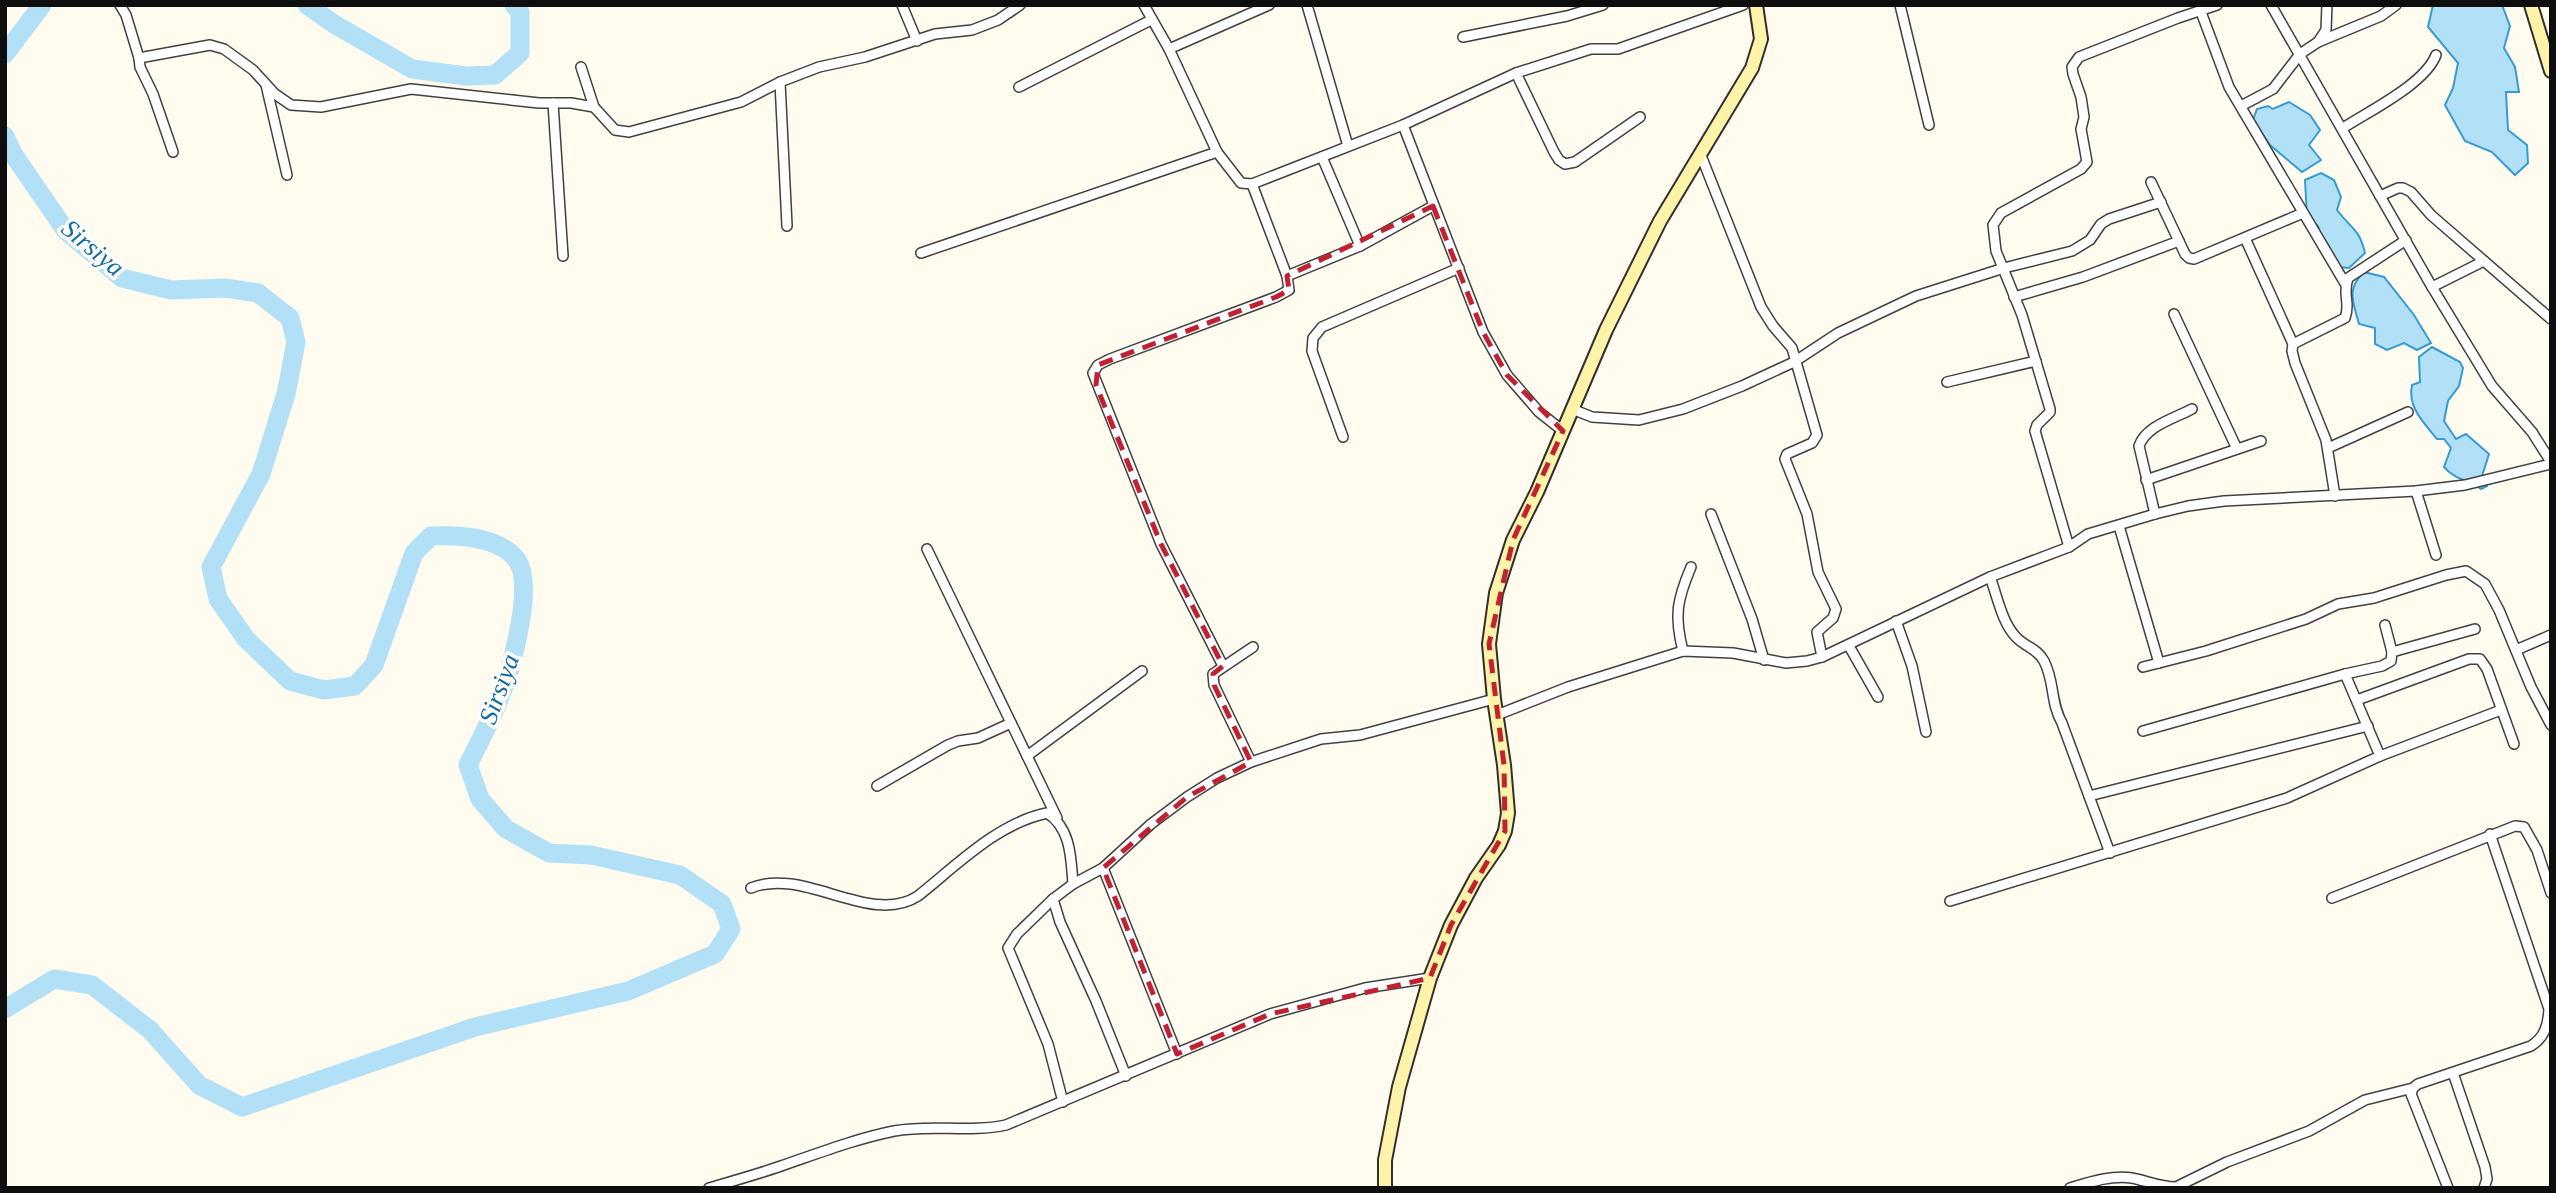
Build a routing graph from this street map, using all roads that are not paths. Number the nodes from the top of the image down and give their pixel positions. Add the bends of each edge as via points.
1 (120, 5) edge
2 (902, 5) edge
3 (1020, 5) edge
4 (1144, 5) edge
5 (1269, 5) edge
6 (1307, 5) edge
7 (1603, 5) edge
8 (1743, 5) edge
9 (1756, 5) edge
10 (1900, 5) edge
11 (2217, 5) edge
12 (2272, 5) edge
13 (2327, 5) edge
14 (2396, 5) edge
15 (2531, 5) edge
16 (2201, 12) junction
17 (1151, 20) junction
18 (1463, 37) dead end
19 (917, 41) junction
20 (2318, 42) junction
21 (1169, 49) junction
22 (2300, 54) junction
23 (2436, 55) dead end
24 (139, 58) junction
25 (581, 67) dead end
26 (2551, 71) edge
27 (1516, 74) junction
28 (780, 82) junction
29 (266, 84) junction
30 (1019, 87) dead end
31 (553, 103) junction
32 (2241, 106) junction
33 (594, 107) junction
34 (1640, 117) dead end
35 (1404, 125) junction
36 (1930, 125) dead end
37 (2343, 128) junction
38 (1348, 146) junction
39 (173, 152) dead end
40 (1217, 152) junction
41 (1700, 153) junction
42 (1322, 157) junction
43 (286, 175) dead end
44 (2151, 181) dead end
45 (1252, 184) junction
46 (2380, 196) junction
47 (2161, 202) junction
48 (1433, 206) junction
49 (2302, 213) junction
50 (787, 226) dead end
51 (2245, 238) junction
52 (2406, 240) junction
53 (2179, 241) junction
54 (1360, 246) junction
55 (921, 253) dead end
56 (563, 256) dead end
57 (2484, 261) junction
58 (1459, 268) junction
59 (2004, 268) junction
60 (1287, 276) junction
61 (2346, 285) junction
62 (2432, 287) junction
63 (2014, 297) junction
64 (2174, 314) dead end
65 (2551, 319) edge
66 (2293, 344) junction
67 (2036, 361) junction
68 (1794, 362) junction
69 (1947, 382) dead end
70 (1572, 409) junction
71 (2192, 410) dead end
72 (2408, 412) dead end
73 (1563, 431) junction
74 (1343, 437) dead end
75 (2262, 441) dead end
76 (2328, 448) junction
77 (2236, 449) junction
78 (2551, 463) edge
79 (2146, 480) junction
80 (2416, 491) junction
81 (2335, 496) junction
82 (1711, 513) dead end
83 (2155, 514) junction
84 (2119, 526) junction
85 (2069, 547) junction
86 (927, 550) dead end
87 (2436, 555) dead end
88 (1691, 568) dead end
89 (1990, 577) junction
90 (1896, 621) junction
91 (2385, 625) dead end
92 (2475, 629) dead end
93 (2551, 635) edge
94 (1849, 646) junction
95 (1252, 647) dead end
96 (2516, 650) junction
97 (1683, 651) junction
98 (2392, 652) junction
99 (1822, 657) junction
100 (1764, 660) junction
101 (2159, 663) junction
102 (1223, 666) junction
103 (2143, 667) dead end
104 (1142, 671) dead end
105 (2345, 674) junction
106 (1878, 697) dead end
107 (1494, 699) junction
108 (2357, 701) junction
109 (2501, 710) junction
110 (1497, 715) junction
111 (1011, 723) junction
112 (2551, 725) edge
113 (2368, 726) junction
114 (2143, 731) dead end
115 (1926, 732) dead end
116 (2514, 744) dead end
117 (1027, 756) junction
118 (2380, 756) junction
119 (1251, 762) junction
120 (877, 786) dead end
121 (2089, 796) junction
122 (1058, 819) junction
123 (2490, 834) junction
124 (2110, 853) junction
125 (1103, 868) junction
126 (1073, 884) junction
127 (751, 888) dead end
128 (2551, 893) edge
129 (2332, 898) dead end
130 (1053, 899) junction
131 (1950, 901) dead end
132 (1430, 978) junction
133 (2549, 1025) edge
134 (1177, 1054) junction
135 (2453, 1073) junction
136 (1126, 1076) junction
137 (2413, 1088) junction
138 (1063, 1102) junction
139 (709, 1188) edge
140 (1385, 1188) edge
141 (2070, 1188) edge
142 (2448, 1188) edge
143 (2484, 1188) edge

1 - 24 street
2 - 19 street
3 - 19 street via 972,30
4 - 17 street
5 - 21 street
6 - 38 street
7 - 18 street
8 - 27 street via 1618,49 1591,49
9 - 41 street via 1761,39 1752,68
10 - 36 street
11 - 16 street
12 - 22 street
13 - 20 street via 2326,30
14 - 20 street via 2381,16
15 - 26 street
16 - 32 street
16 - 59 street via 2074,62 2087,162 1997,217 1993,239
17 - 21 street
17 - 30 street
19 - 28 street
20 - 22 street
21 - 40 street
22 - 32 street via 2273,89
22 - 37 street
23 - 37 street via 2416,80
24 - 29 street via 210,45 224,49
24 - 39 street
25 - 33 street
27 - 34 street via 1554,152 1565,164 1575,162
27 - 35 street
28 - 33 street via 734,105 629,132 615,130
28 - 50 street
29 - 31 street via 291,105 321,107 411,89
29 - 43 street
31 - 33 street
31 - 56 street
32 - 49 street
35 - 38 street
35 - 48 street
37 - 46 street
38 - 42 street
40 - 45 street via 1241,183
40 - 55 street
41 - 68 street via 1761,307 1792,348
41 - 70 street via 1654,233
42 - 45 street
42 - 54 street
44 - 47 street
45 - 60 street
46 - 52 street
46 - 57 street via 2398,188 2411,192
47 - 53 street
47 - 59 street via 2109,219 2072,251
48 - 54 street
48 - 58 street
49 - 51 street
49 - 61 street
51 - 53 street via 2194,260
51 - 66 street
52 - 61 street via 2348,278
52 - 62 street
53 - 63 street via 2082,278
54 - 60 street
57 - 62 street
57 - 65 street
58 - 73 street via 1483,332 1507,375 1539,412
58 - 74 street via 1322,327 1313,338 1312,351
59 - 63 street
59 - 68 street via 1916,296 1838,333
60 - 102 street via 1289,289 1276,297 1110,359 1093,373 1161,544
61 - 66 street via 2349,309 2345,318
62 - 78 street via 2492,386 2532,432
63 - 67 street
64 - 77 street
66 - 76 street via 2295,363
67 - 69 street
67 - 85 street via 2050,412 2035,431
68 - 70 street via 1659,416 1592,417
68 - 99 street via 1818,435 1786,459 1807,514 1818,572 1836,609 1817,632
70 - 73 street
71 - 79 street via 2142,437 2139,446
72 - 76 street
73 - 107 street via 1513,540 1496,593 1489,644
75 - 77 street
76 - 81 street
77 - 79 street
78 - 80 street via 2465,485
79 - 83 street
80 - 81 street
80 - 87 street
81 - 83 street via 2224,501
82 - 100 street
83 - 84 street
84 - 85 street via 2088,534
84 - 101 street
85 - 89 street
86 - 111 street
88 - 97 street via 1676,608
89 - 90 street
89 - 121 street via 2011,631 2037,651 2049,672 2053,706
90 - 94 street
90 - 115 street via 1912,666
91 - 98 street
92 - 98 street
93 - 96 street
94 - 99 street
94 - 106 street
95 - 102 street
96 - 101 street via 2485,584 2466,571 2338,604 2305,619
96 - 112 street
97 - 100 street via 1733,653
97 - 110 street
98 - 105 street via 2391,661 2382,666
99 - 100 street via 1786,663
101 - 103 street
102 - 119 street via 1213,674 1214,685
104 - 117 street
105 - 108 street
105 - 114 street
107 - 110 street
107 - 119 street via 1360,735 1321,739
108 - 109 street via 2469,659 2480,659
108 - 113 street
109 - 116 street
109 - 118 street
110 - 132 street via 1508,813 1505,831 1451,925
111 - 117 street
111 - 120 street via 948,745
113 - 118 street
113 - 121 street
117 - 122 street
118 - 124 street via 2287,798
119 - 125 street via 1187,797
121 - 124 street
122 - 126 street via 1070,852
122 - 127 street via 1047,813 1017,822 909,902 891,906 786,883 765,882
123 - 128 street via 2515,825 2524,827
123 - 129 street
123 - 133 street via 2549,1009
124 - 131 street
125 - 126 street
125 - 134 street
126 - 130 street
130 - 136 street
130 - 138 street via 1008,948 1048,1044
132 - 134 street via 1365,988 1270,1014
132 - 140 street via 1399,1087 1385,1160
133 - 135 street via 2531,1046
134 - 136 street
135 - 137 street
135 - 143 street via 2485,1167
136 - 138 street
137 - 141 street via 2365,1100 2309,1131 2176,1187 2116,1178
137 - 142 street via 2411,1094
138 - 139 street via 983,1130 917,1128 860,1138

